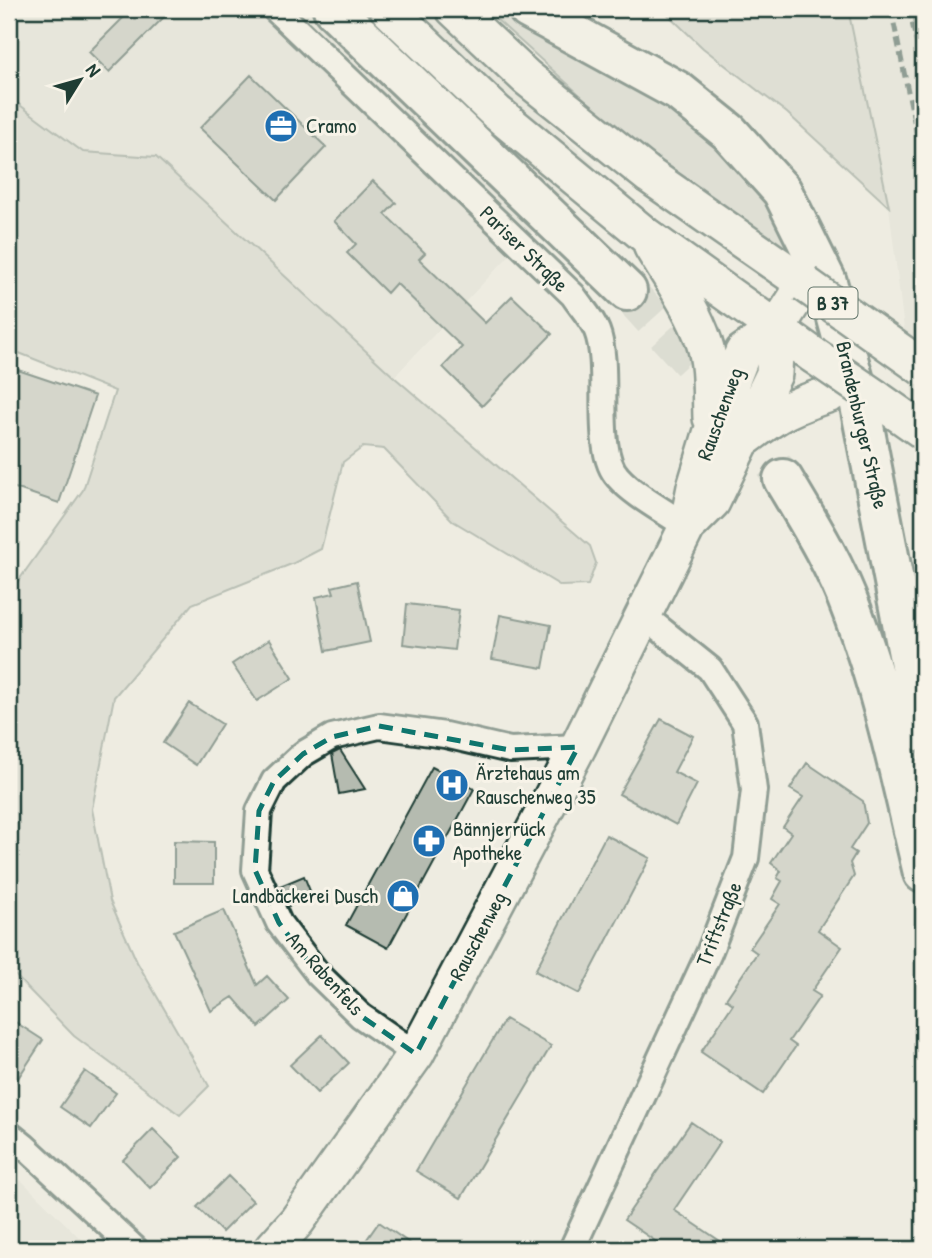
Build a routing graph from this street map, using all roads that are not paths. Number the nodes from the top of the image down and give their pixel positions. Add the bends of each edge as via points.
1 (275, 9) edge
2 (333, 9) edge
3 (388, 9) edge
4 (454, 9) edge
5 (528, 9) edge
6 (645, 235) junction
7 (805, 284) junction
8 (626, 290) tunnel mouth
9 (776, 329) junction
10 (923, 368) edge
11 (876, 398) junction
12 (923, 431) edge
13 (727, 436) junction
14 (783, 479) tunnel mouth
15 (688, 527) junction
16 (644, 616) junction
17 (923, 732) edge
18 (578, 747) junction
19 (923, 873) edge
20 (416, 1054) junction
21 (9, 1134) edge
22 (135, 1249) edge
23 (272, 1249) edge
24 (572, 1249) edge

1 - 15 street, Pariser Straße via 573,295 597,330 604,377 605,448 616,475
2 - 8 main road
3 - 6 main road via 496,112
4 - 7 main road via 526,77 650,176
5 - 17 main road, Brandenburger Straße / B 37 via 678,91 729,132 782,191 827,282 858,395
6 - 9 main road
6 - 13 main road via 705,344 710,384
7 - 9 main road
7 - 10 main road, bridge
9 - 11 main road, bridge
9 - 13 main road, Rauschenweg via 775,374
11 - 12 main road
11 - 13 main road via 830,394
13 - 15 main road, Rauschenweg via 712,502
14 - 19 main road via 852,609 877,687
15 - 16 main road, Rauschenweg
16 - 18 main road, Rauschenweg
16 - 24 street, Triftstraße via 710,669 746,723 754,790 746,858 709,953
18 - 20 main road, Rauschenweg
18 - 20 street, Am Rabenfels via 510,750 379,726 332,737 303,754 274,781 260,811 255,870 279,923 318,974 361,1016
20 - 23 main road, Rauschenweg
21 - 22 street

